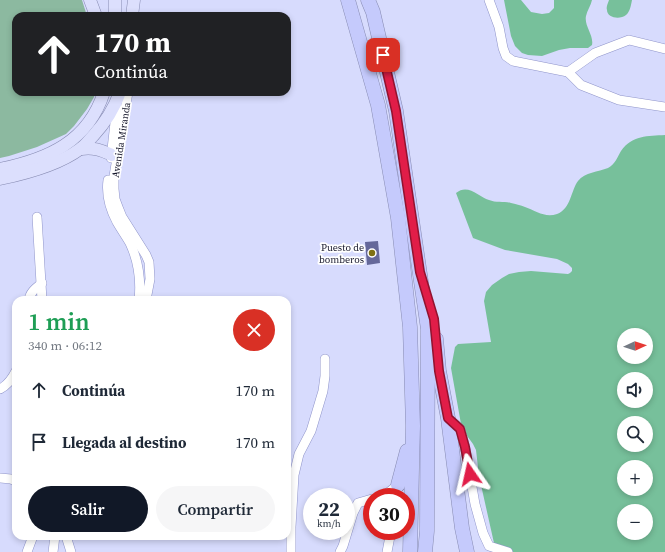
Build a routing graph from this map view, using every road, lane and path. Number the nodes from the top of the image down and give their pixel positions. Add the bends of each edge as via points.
1 (90, 0) edge
2 (115, 0) edge
3 (128, 0) edge
4 (134, 0) edge
5 (348, 0) edge
6 (368, 0) edge
7 (489, 0) edge
8 (94, 12) edge
9 (114, 12) edge
10 (128, 12) edge
11 (132, 12) edge
12 (665, 49) edge
13 (568, 72) junction
14 (102, 96) edge
15 (118, 96) edge
16 (118, 96) edge
17 (127, 96) edge
18 (665, 107) edge
19 (81, 149) junction
20 (112, 155) junction
21 (0, 169) edge
22 (0, 179) edge
23 (37, 217) dead end
24 (420, 272) junction
25 (42, 283) junction
26 (29, 296) edge
27 (42, 296) edge
28 (139, 296) edge
29 (147, 296) edge
30 (325, 359) dead end
31 (12, 379) edge
32 (0, 389) edge
33 (448, 418) junction
34 (413, 426) junction
35 (0, 478) edge
36 (12, 479) edge
37 (398, 488) edge
38 (363, 501) edge
39 (32, 540) edge
40 (54, 540) edge
41 (67, 540) edge
42 (389, 540) edge
43 (27, 552) edge
44 (53, 552) edge
45 (71, 552) edge
46 (291, 552) edge
47 (340, 552) edge
48 (387, 552) edge
49 (410, 552) edge
50 (425, 552) edge
51 (466, 552) edge
52 (508, 552) edge

1 - 8 main road
2 - 9 main road
3 - 10 main road
4 - 11 main road
5 - 34 highway via 378,105 398,218 410,327
6 - 24 highway via 396,111
7 - 13 street via 506,56 513,61
12 - 13 street via 629,40 595,53
13 - 18 street via 581,85 619,100
14 - 21 main road via 95,114 82,131 68,143 44,156
15 - 19 main road via 106,120
16 - 20 street, Avenida Miranda
17 - 29 street, Avenida Miranda via 114,189 122,217 149,262 150,279
19 - 20 main road via 96,149
19 - 22 main road via 41,168
20 - 28 street, Avenida Miranda via 108,198 116,221 130,242 135,257
23 - 25 street
24 - 33 highway via 434,319 439,371
24 - 50 highway via 428,329
25 - 26 street
25 - 27 street
30 - 46 street via 326,376 323,391 311,431 299,454 294,475
31 - 32 street
33 - 51 highway
33 - 52 street via 460,429 476,504 489,546
34 - 37 highway
34 - 49 highway
35 - 36 street
38 - 47 street via 358,502 353,513
39 - 43 street
40 - 44 street
41 - 45 street
42 - 48 street

